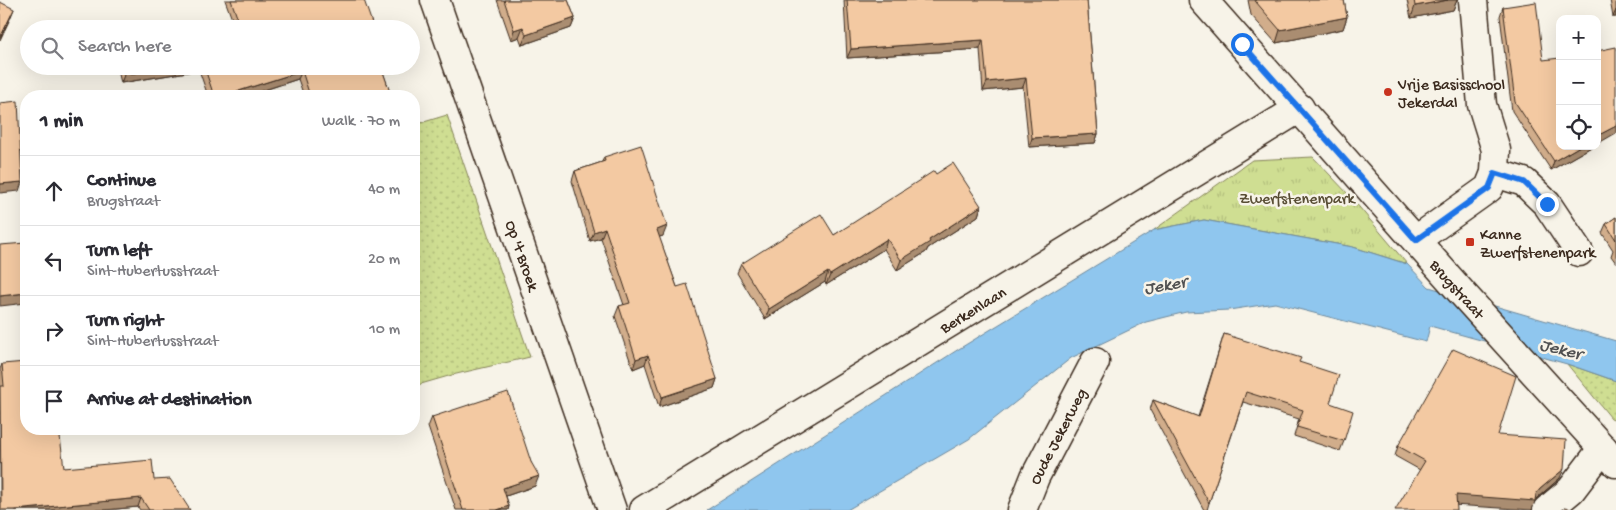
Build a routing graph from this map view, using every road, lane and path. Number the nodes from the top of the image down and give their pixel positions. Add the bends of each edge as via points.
1 (435, 0) edge
2 (1203, 0) edge
3 (1473, 0) edge
4 (1300, 108) junction
5 (1495, 173) junction
6 (1416, 240) junction
7 (1579, 252) dead end
8 (1095, 362) dead end
9 (1610, 455) edge
10 (612, 510) edge
11 (644, 510) edge
12 (1022, 510) edge
13 (1547, 510) edge

1 - 10 street, Op 't Broek
2 - 4 street, Brugstraat
3 - 5 street via 1482,105 1496,150
4 - 6 street, Brugstraat
4 - 11 street, Berkenlaan
5 - 6 street via 1489,188
5 - 7 street via 1524,182 1547,204
6 - 9 street, Brugstraat
8 - 12 street, Oude Jekerweg via 1035,477
9 - 13 street

